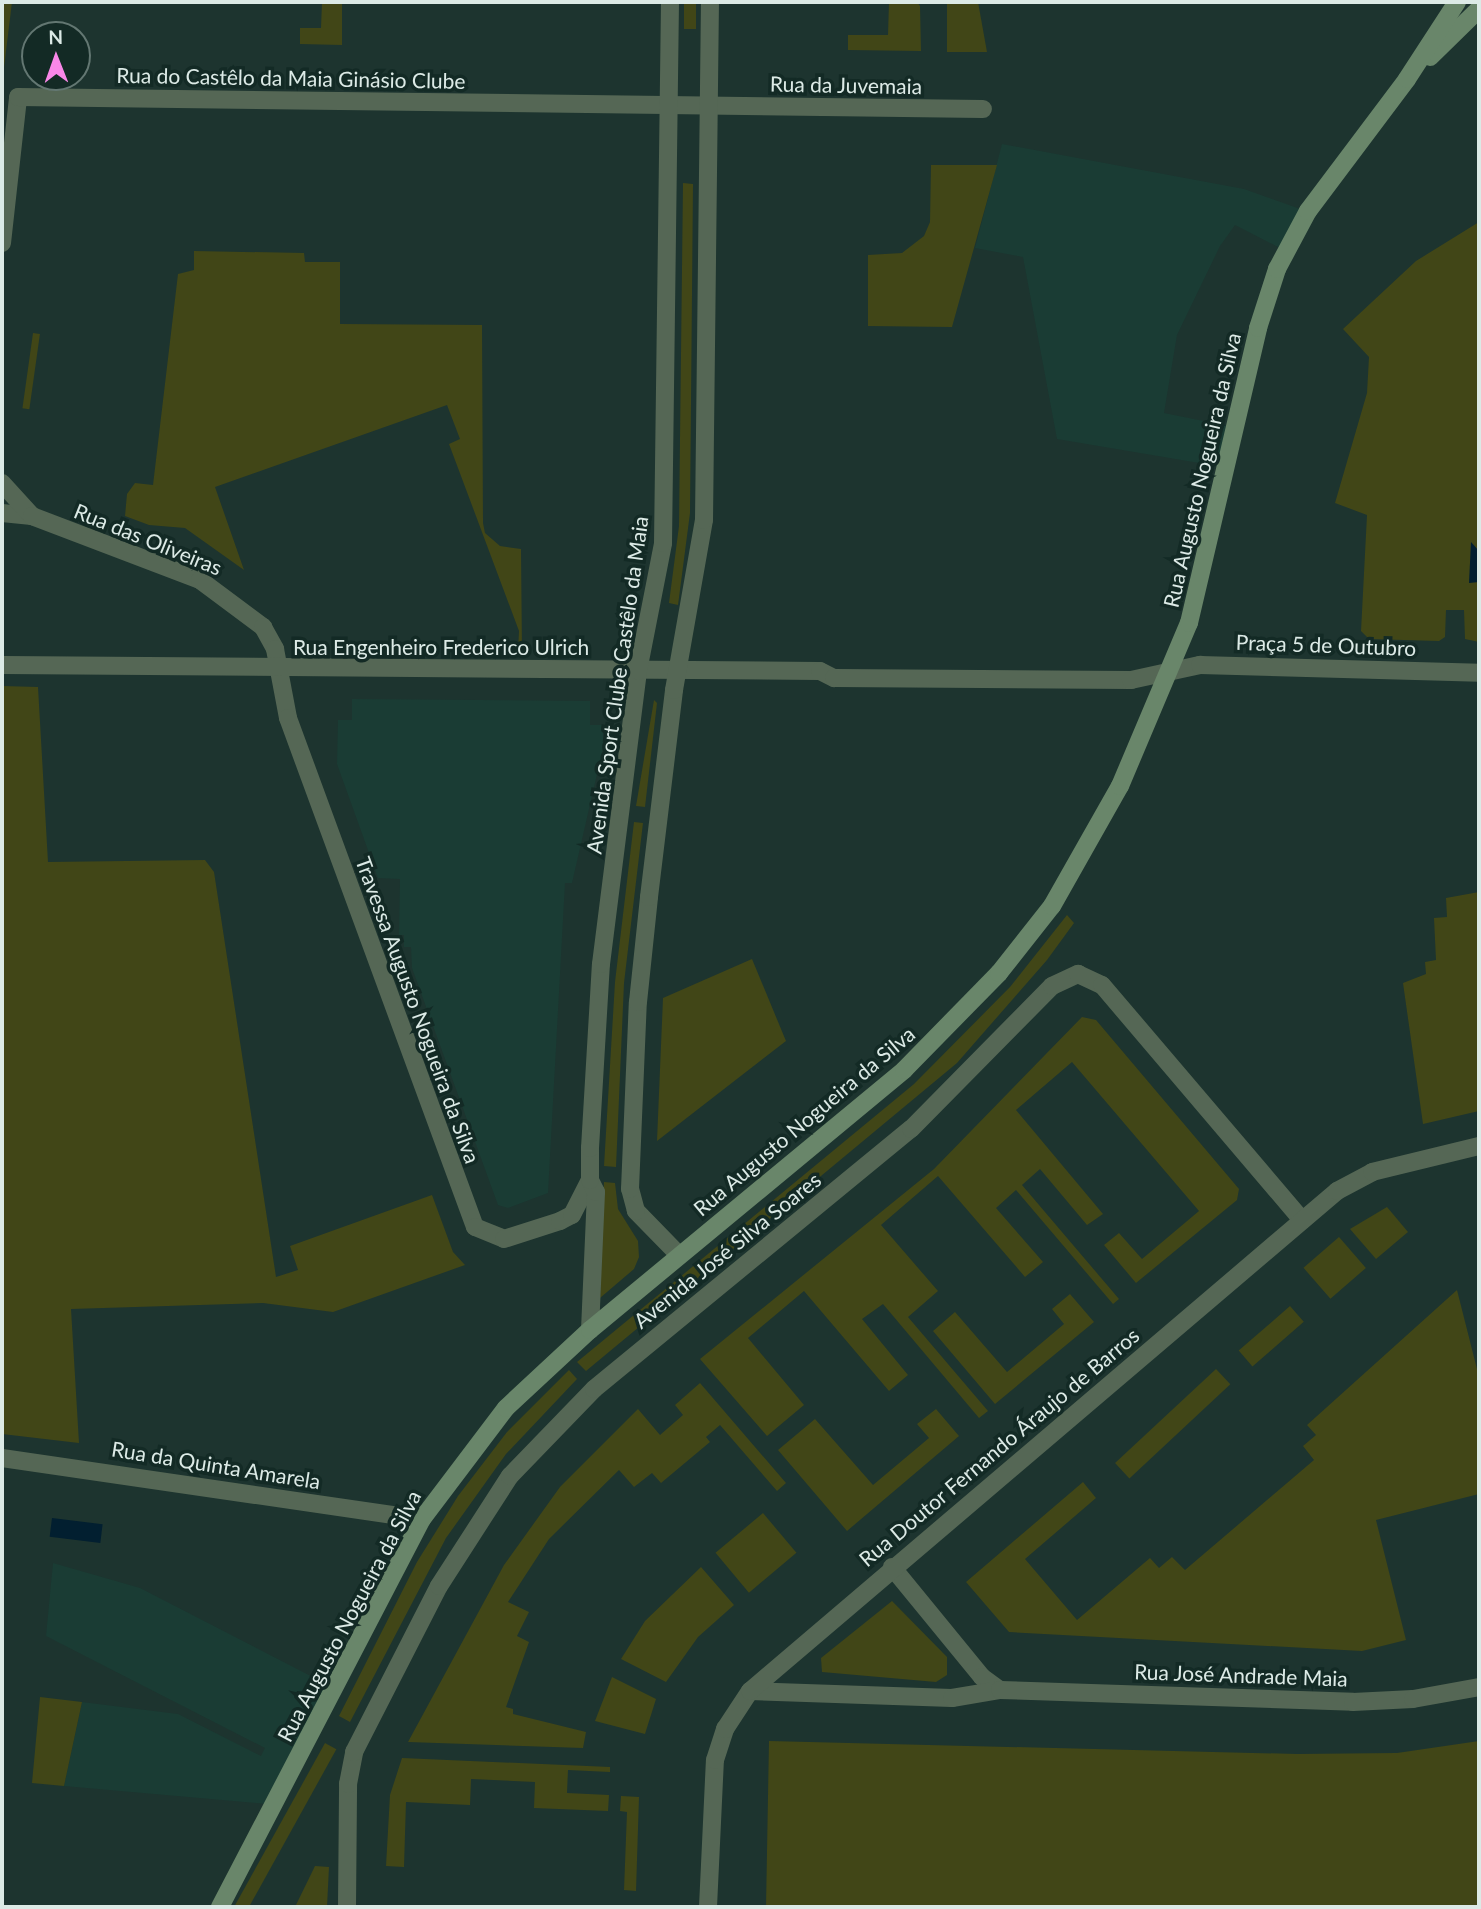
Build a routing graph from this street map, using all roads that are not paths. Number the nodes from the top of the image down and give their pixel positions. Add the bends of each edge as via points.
1 (670, 2) edge
2 (710, 2) edge
3 (1457, 2) edge
4 (1479, 9) edge
5 (1407, 79) junction
6 (669, 106) junction
7 (709, 106) junction
8 (983, 109) dead end
9 (2, 243) edge
10 (2, 483) edge
11 (2, 513) edge
12 (32, 516) junction
13 (2, 665) edge
14 (279, 669) junction
15 (678, 670) junction
16 (638, 671) junction
17 (1172, 672) junction
18 (1479, 673) edge
19 (1479, 1146) edge
20 (590, 1180) junction
21 (1302, 1220) junction
22 (679, 1255) junction
23 (590, 1329) junction
24 (2, 1458) edge
25 (422, 1519) junction
26 (892, 1567) junction
27 (1479, 1687) edge
28 (1000, 1690) junction
29 (750, 1691) junction
30 (220, 1907) edge
31 (347, 1907) edge
32 (708, 1907) edge

1 - 6 street, Avenida Sport Clube Castêlo da Maia
2 - 7 street
3 - 5 main road, Rua Augusto Nogueira da Silva
4 - 5 main road, Rua Augusto Nogueira da Silva
5 - 17 main road, Rua Augusto Nogueira da Silva via 1308,211 1277,268 1258,328 1206,566
6 - 7 street, Rua do Castêlo da Maia Ginásio Clube
6 - 9 street, Rua do Castêlo da Maia Ginásio Clube via 18,97
6 - 16 street, Avenida Sport Clube Castêlo da Maia via 663,543
7 - 8 street, Rua da Juvemaia
7 - 15 street via 704,520
10 - 12 street
11 - 12 street, Rua das Oliveiras
12 - 14 street, Rua das Oliveiras via 200,580 263,627
13 - 14 street, Rua Engenheiro Frederico Ulrich
14 - 16 street, Rua Engenheiro Frederico Ulrich
14 - 20 street, Travessa Augusto Nogueira da Silva via 288,718 472,1221 483,1233 498,1239 533,1231 572,1215
15 - 16 street, Rua Engenheiro Frederico Ulrich
15 - 17 street, Rua Engenheiro Frederico Ulrich via 820,671 834,678 1145,680
15 - 22 street via 638,1002 629,1189 636,1211
16 - 20 street, Avenida Sport Clube Castêlo da Maia via 601,964
17 - 18 street, Praça 5 de Outubro via 1200,665
17 - 22 main road, Rua Augusto Nogueira da Silva via 1120,786 1069,879 1027,942 904,1070
19 - 21 street, Rua Doutor Fernando Áraujo de Barros via 1372,1172 1337,1191
20 - 23 street, Avenida Sport Clube Castêlo da Maia via 596,1192
21 - 26 street, Rua Doutor Fernando Áraujo de Barros
21 - 31 street, Avenida José Silva Soares via 1102,985 1078,974 1052,986 911,1129 594,1389 510,1476 439,1586 354,1752 348,1784
22 - 23 main road, Rua Augusto Nogueira da Silva
23 - 25 main road, Rua Augusto Nogueira da Silva via 506,1408
24 - 25 street, Rua da Quinta Amarela
25 - 30 main road, Rua Augusto Nogueira da Silva
26 - 28 street via 982,1677
26 - 29 street, Rua Doutor Fernando Áraujo de Barros
27 - 28 street, Rua José Andrade Maia via 1413,1699 1353,1702
28 - 29 street, Rua José Andrade Maia via 952,1698
29 - 32 street, Rua Doutor Fernando Áraujo de Barros via 725,1729 715,1760

